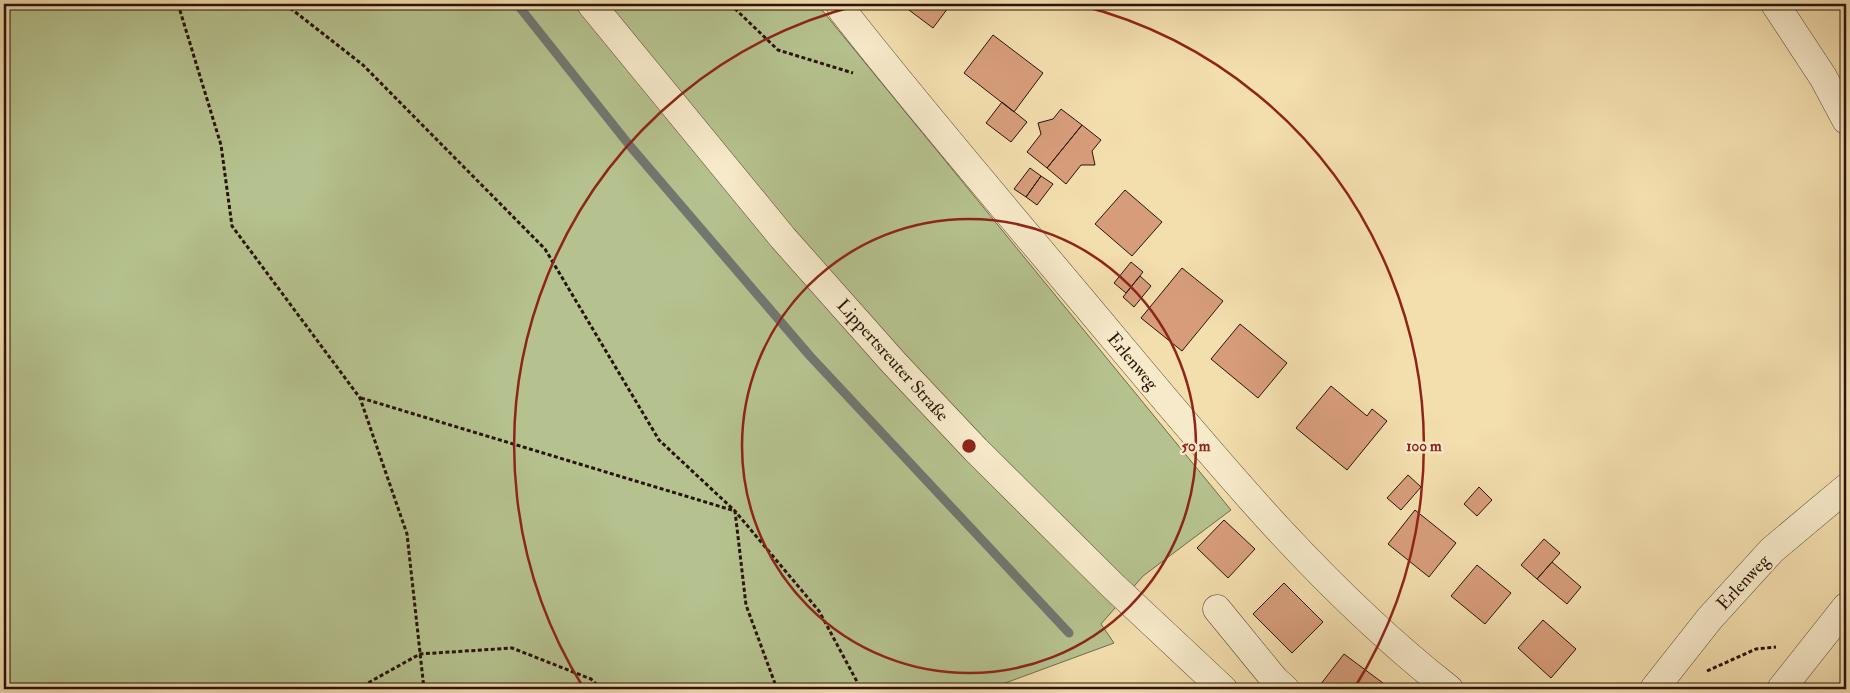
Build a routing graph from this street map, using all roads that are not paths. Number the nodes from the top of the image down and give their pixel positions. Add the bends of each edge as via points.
1 (591, 4) edge
2 (1775, 4) edge
3 (842, 10) dead end
4 (1846, 120) edge
5 (1846, 488) edge
6 (1846, 607) edge
7 (1217, 609) dead end
8 (1223, 689) edge
9 (1285, 689) edge
10 (1449, 689) edge
11 (1654, 689) edge
12 (1781, 689) edge

1 - 8 street, Lippertsreuter Straße via 783,238 894,363 1112,585
2 - 4 street via 1823,76
3 - 10 street, Erlenweg via 1225,470 1295,547 1360,611
5 - 11 street, Erlenweg via 1772,550 1710,618
6 - 12 street
7 - 9 street

